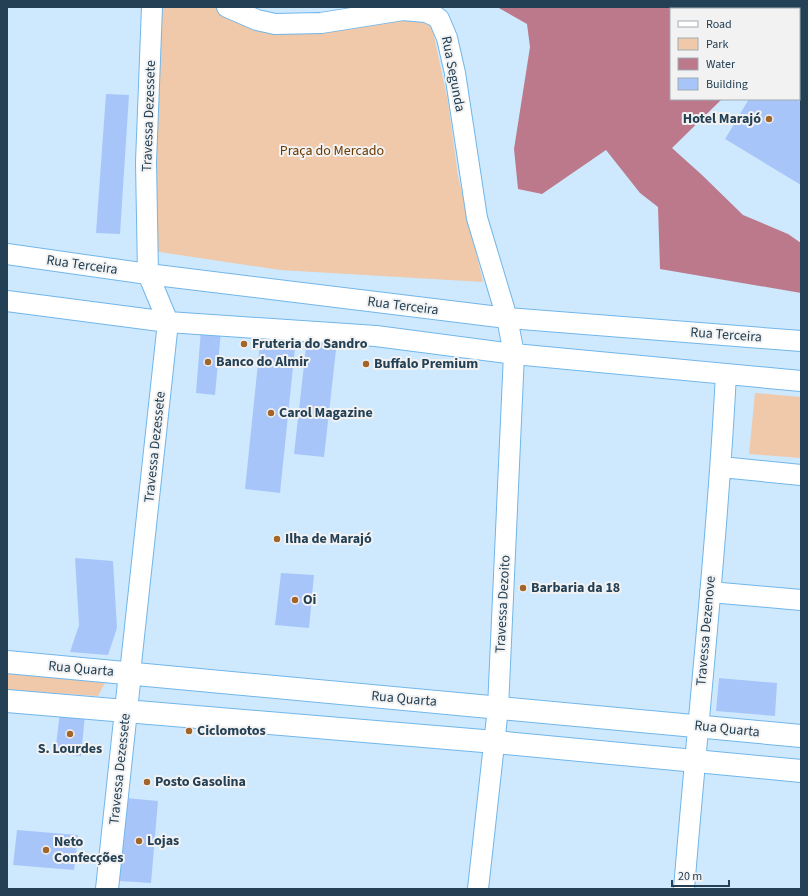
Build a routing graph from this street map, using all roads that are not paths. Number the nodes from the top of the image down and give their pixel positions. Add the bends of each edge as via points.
1 (152, 7) edge
2 (227, 7) edge
3 (7, 254) edge
4 (148, 274) junction
5 (7, 301) edge
6 (507, 318) junction
7 (168, 322) junction
8 (801, 341) edge
9 (514, 354) junction
10 (726, 374) junction
11 (801, 381) edge
12 (721, 467) junction
13 (801, 475) edge
14 (710, 592) junction
15 (801, 600) edge
16 (7, 662) edge
17 (130, 673) junction
18 (7, 701) edge
19 (498, 708) junction
20 (126, 710) junction
21 (697, 726) junction
22 (801, 736) edge
23 (495, 742) junction
24 (694, 760) junction
25 (801, 771) edge
26 (107, 889) edge
27 (478, 889) edge
28 (684, 889) edge

1 - 4 street, Travessa Dezessete via 146,162
2 - 6 street, Rua Segunda via 257,20 275,24 321,23 403,10 426,12 439,19 447,38 455,73 477,218
3 - 4 street, Rua Terceira
4 - 6 street, Rua Terceira
4 - 7 street, Travessa Dezessete
5 - 7 street
6 - 8 street, Rua Terceira
6 - 9 street, Travessa Dezoito
7 - 9 street via 376,336
7 - 17 street, Travessa Dezessete
9 - 10 street
9 - 19 street, Travessa Dezoito
10 - 11 street
10 - 12 street, Travessa Dezenove
12 - 13 street
12 - 14 street, Travessa Dezenove
14 - 15 street
14 - 21 street, Travessa Dezenove
16 - 17 street, Rua Quarta
17 - 19 street, Rua Quarta
17 - 20 street, Travessa Dezessete
18 - 20 street
19 - 21 street, Rua Quarta
19 - 23 street, Travessa Dezoito
20 - 23 street
20 - 26 street, Travessa Dezessete
21 - 22 street, Rua Quarta
21 - 24 street, Travessa Dezenove
23 - 24 street
23 - 27 street, Travessa Dezoito
24 - 25 street
24 - 28 street, Travessa Dezenove

